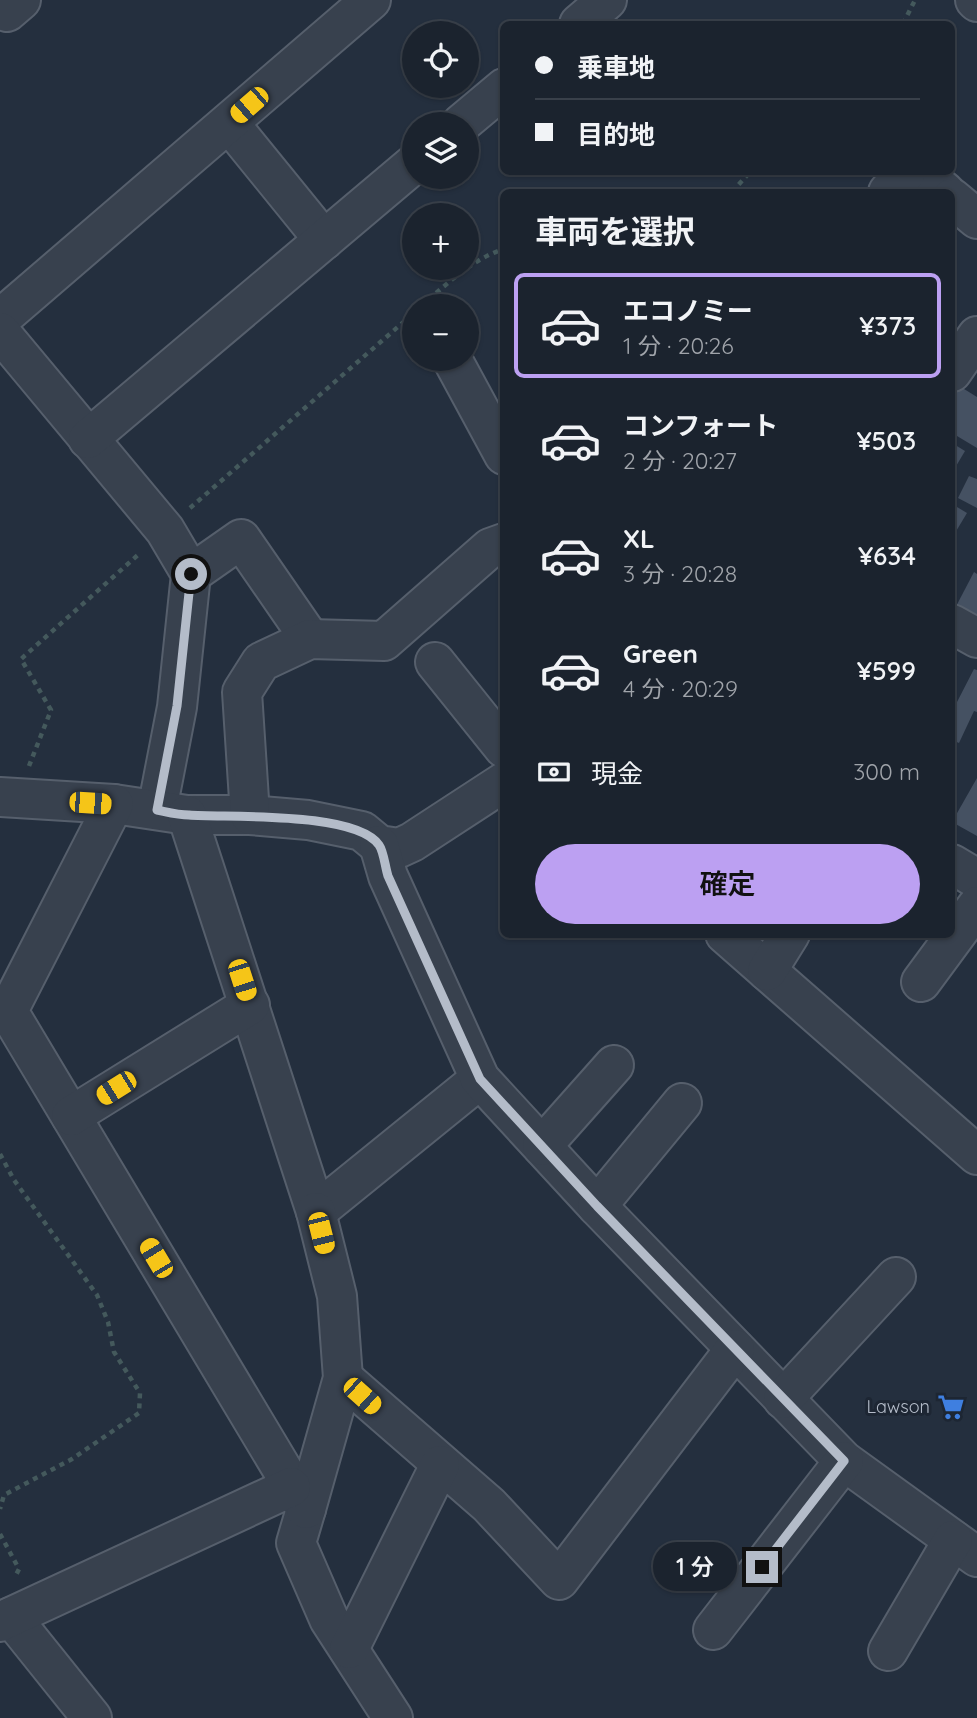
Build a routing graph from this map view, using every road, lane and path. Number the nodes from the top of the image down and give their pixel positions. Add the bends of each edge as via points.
1 (21, 0) edge
2 (371, 0) edge
3 (607, 0) edge
4 (915, 0) edge
5 (0, 2) edge
6 (582, 21) edge
7 (904, 21) edge
8 (500, 91) edge
9 (475, 112) edge
10 (229, 123) junction
11 (402, 174) edge
12 (747, 175) edge
13 (903, 175) edge
14 (925, 175) edge
15 (735, 189) edge
16 (891, 189) edge
17 (941, 189) edge
18 (955, 201) edge
19 (977, 219) edge
20 (324, 240) junction
21 (500, 250) edge
22 (435, 294) edge
23 (0, 319) edge
24 (402, 323) edge
25 (0, 332) edge
26 (977, 336) edge
27 (955, 368) edge
28 (458, 371) edge
29 (955, 374) edge
30 (977, 388) edge
31 (88, 439) junction
32 (500, 448) edge
33 (165, 530) junction
34 (500, 544) edge
35 (191, 574) junction
36 (955, 626) edge
37 (977, 638) edge
38 (310, 639) junction
39 (435, 662) dead end
40 (500, 743) edge
41 (500, 785) edge
42 (8, 797) edge
43 (114, 804) junction
44 (172, 812) junction
45 (250, 815) junction
46 (379, 845) junction
47 (955, 866) edge
48 (977, 879) edge
49 (977, 905) edge
50 (955, 935) edge
51 (730, 938) edge
52 (788, 938) edge
53 (953, 938) edge
54 (767, 971) junction
55 (921, 982) dead end
56 (250, 1005) junction
57 (614, 1065) dead end
58 (480, 1079) junction
59 (682, 1102) dead end
60 (71, 1116) junction
61 (542, 1146) junction
62 (0, 1154) edge
63 (977, 1155) edge
64 (597, 1206) junction
65 (316, 1212) junction
66 (896, 1277) dead end
67 (735, 1349) junction
68 (342, 1378) junction
69 (783, 1399) junction
70 (844, 1461) junction
71 (440, 1465) junction
72 (298, 1498) junction
73 (0, 1509) edge
74 (0, 1534) edge
75 (965, 1549) edge
76 (15, 1579) dead end
77 (5, 1619) edge
78 (713, 1630) dead end
79 (349, 1649) junction
80 (888, 1651) dead end
81 (92, 1718) edge
82 (393, 1718) edge

1 - 5 street via 8,12
2 - 10 street
3 - 6 street
4 - 7 path
8 - 9 street
10 - 20 street
10 - 23 street
11 - 20 street
12 - 15 path
13 - 16 street
14 - 17 street
18 - 19 street
20 - 31 street
21 - 22 path
24 - 33 path
25 - 31 street
26 - 27 street
28 - 32 street
29 - 30 street
31 - 33 street
33 - 35 street
33 - 42 path via 21,659 51,710
34 - 38 street via 490,548 384,642
35 - 38 street via 241,539
35 - 44 street
36 - 37 street
38 - 45 street via 261,662 242,692
39 - 40 street
41 - 46 street via 412,842 399,848
42 - 43 street
43 - 44 street
43 - 60 street via 8,1011
44 - 45 street
44 - 56 street
45 - 46 street via 362,831
46 - 58 street via 388,876
47 - 48 street
49 - 50 street
51 - 54 street
52 - 54 street
53 - 55 street
54 - 63 street
56 - 60 street
56 - 65 street
57 - 61 street
58 - 61 street
58 - 65 street
59 - 64 street
60 - 72 street
61 - 64 street
62 - 73 path via 13,1180 97,1295 114,1352 140,1393 139,1413 72,1459 4,1495
64 - 67 street
65 - 68 street via 337,1296
66 - 69 street
67 - 69 street
67 - 71 street via 559,1580 489,1505
68 - 71 street
68 - 72 street
69 - 70 street
70 - 75 street
70 - 78 street
71 - 79 street
72 - 77 street
72 - 79 street via 296,1543 330,1619
74 - 76 path via 19,1569
75 - 80 street
77 - 81 street
79 - 82 street

